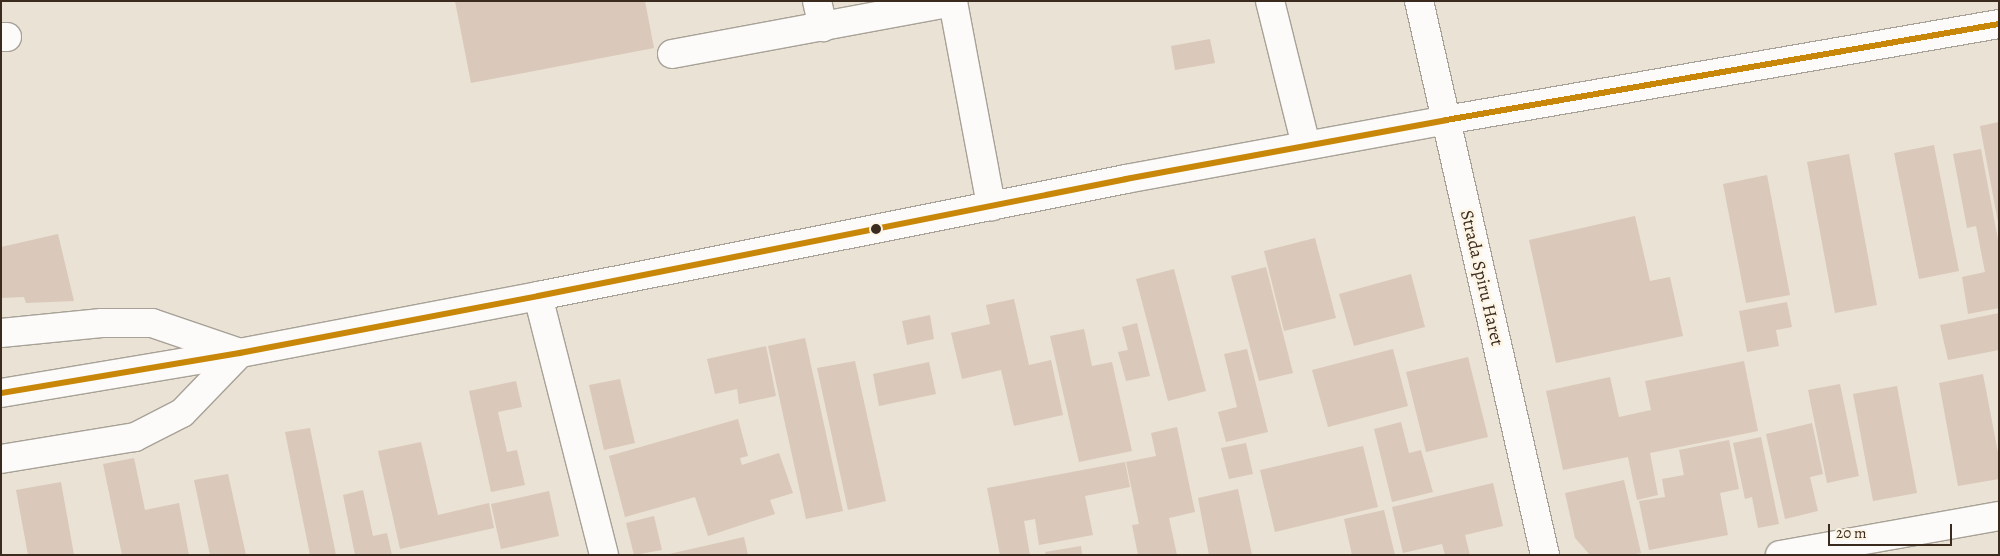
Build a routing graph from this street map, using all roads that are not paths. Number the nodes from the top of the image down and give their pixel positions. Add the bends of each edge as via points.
1 (1270, 1) edge
2 (1419, 1) edge
3 (820, 14) edge
4 (1999, 24) edge
5 (672, 54) dead end
6 (1446, 120) junction
7 (1306, 145) junction
8 (991, 206) junction
9 (538, 296) junction
10 (1, 333) edge
11 (240, 353) junction
12 (1, 393) edge
13 (1, 459) edge
14 (1999, 516) edge
15 (604, 555) edge
16 (1545, 555) edge
17 (1780, 555) edge

1 - 7 main road
2 - 6 main road, Strada Spiru Haret
3 - 5 main road
3 - 8 main road via 953,2
4 - 6 main road
6 - 7 main road
6 - 16 main road, Strada Spiru Haret
7 - 8 main road
8 - 9 main road
9 - 11 main road
9 - 15 main road
10 - 11 main road via 102,322 152,323
11 - 12 main road
11 - 13 main road via 182,413 135,436
14 - 17 main road

